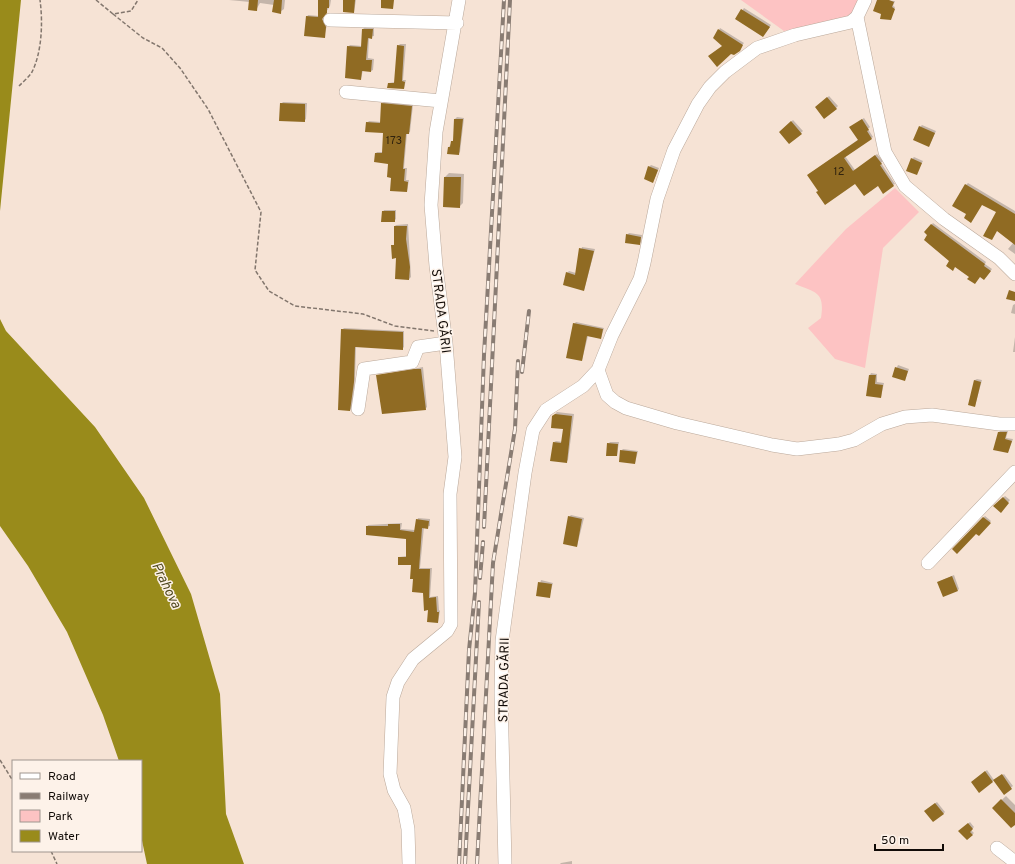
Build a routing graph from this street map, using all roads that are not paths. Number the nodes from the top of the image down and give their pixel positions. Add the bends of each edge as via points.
1 (460, 0) edge
2 (865, 0) edge
3 (857, 17) junction
4 (330, 20) dead end
5 (457, 23) junction
6 (346, 92) dead end
7 (441, 102) junction
8 (1015, 274) edge
9 (445, 338) junction
10 (598, 370) junction
11 (358, 409) dead end
12 (1015, 424) edge
13 (1015, 472) edge
14 (928, 563) dead end
15 (997, 848) dead end
16 (1015, 862) edge
17 (409, 864) edge
18 (506, 864) edge

1 - 5 street, STRADA GĂRII
2 - 3 street
3 - 8 street via 885,152 894,170 905,186 920,200 994,254
3 - 10 street via 843,25 795,34 757,48 725,72 706,92 686,126 663,177 640,279
4 - 5 street
5 - 7 street, STRADA GĂRII
6 - 7 street
7 - 9 street, STRADA GĂRII via 436,132 431,205
9 - 11 street via 418,347 412,362 364,369
9 - 17 street, STRADA GĂRII via 455,457 450,494 451,624 447,631 413,658 398,682 393,697 390,774 394,790 404,808 408,830
10 - 12 street via 607,395 626,408 677,423 797,449 854,440 882,424 905,417 932,414
10 - 18 street, STRADA GĂRII via 583,386 540,416 533,430 500,666
13 - 14 street
15 - 16 street

